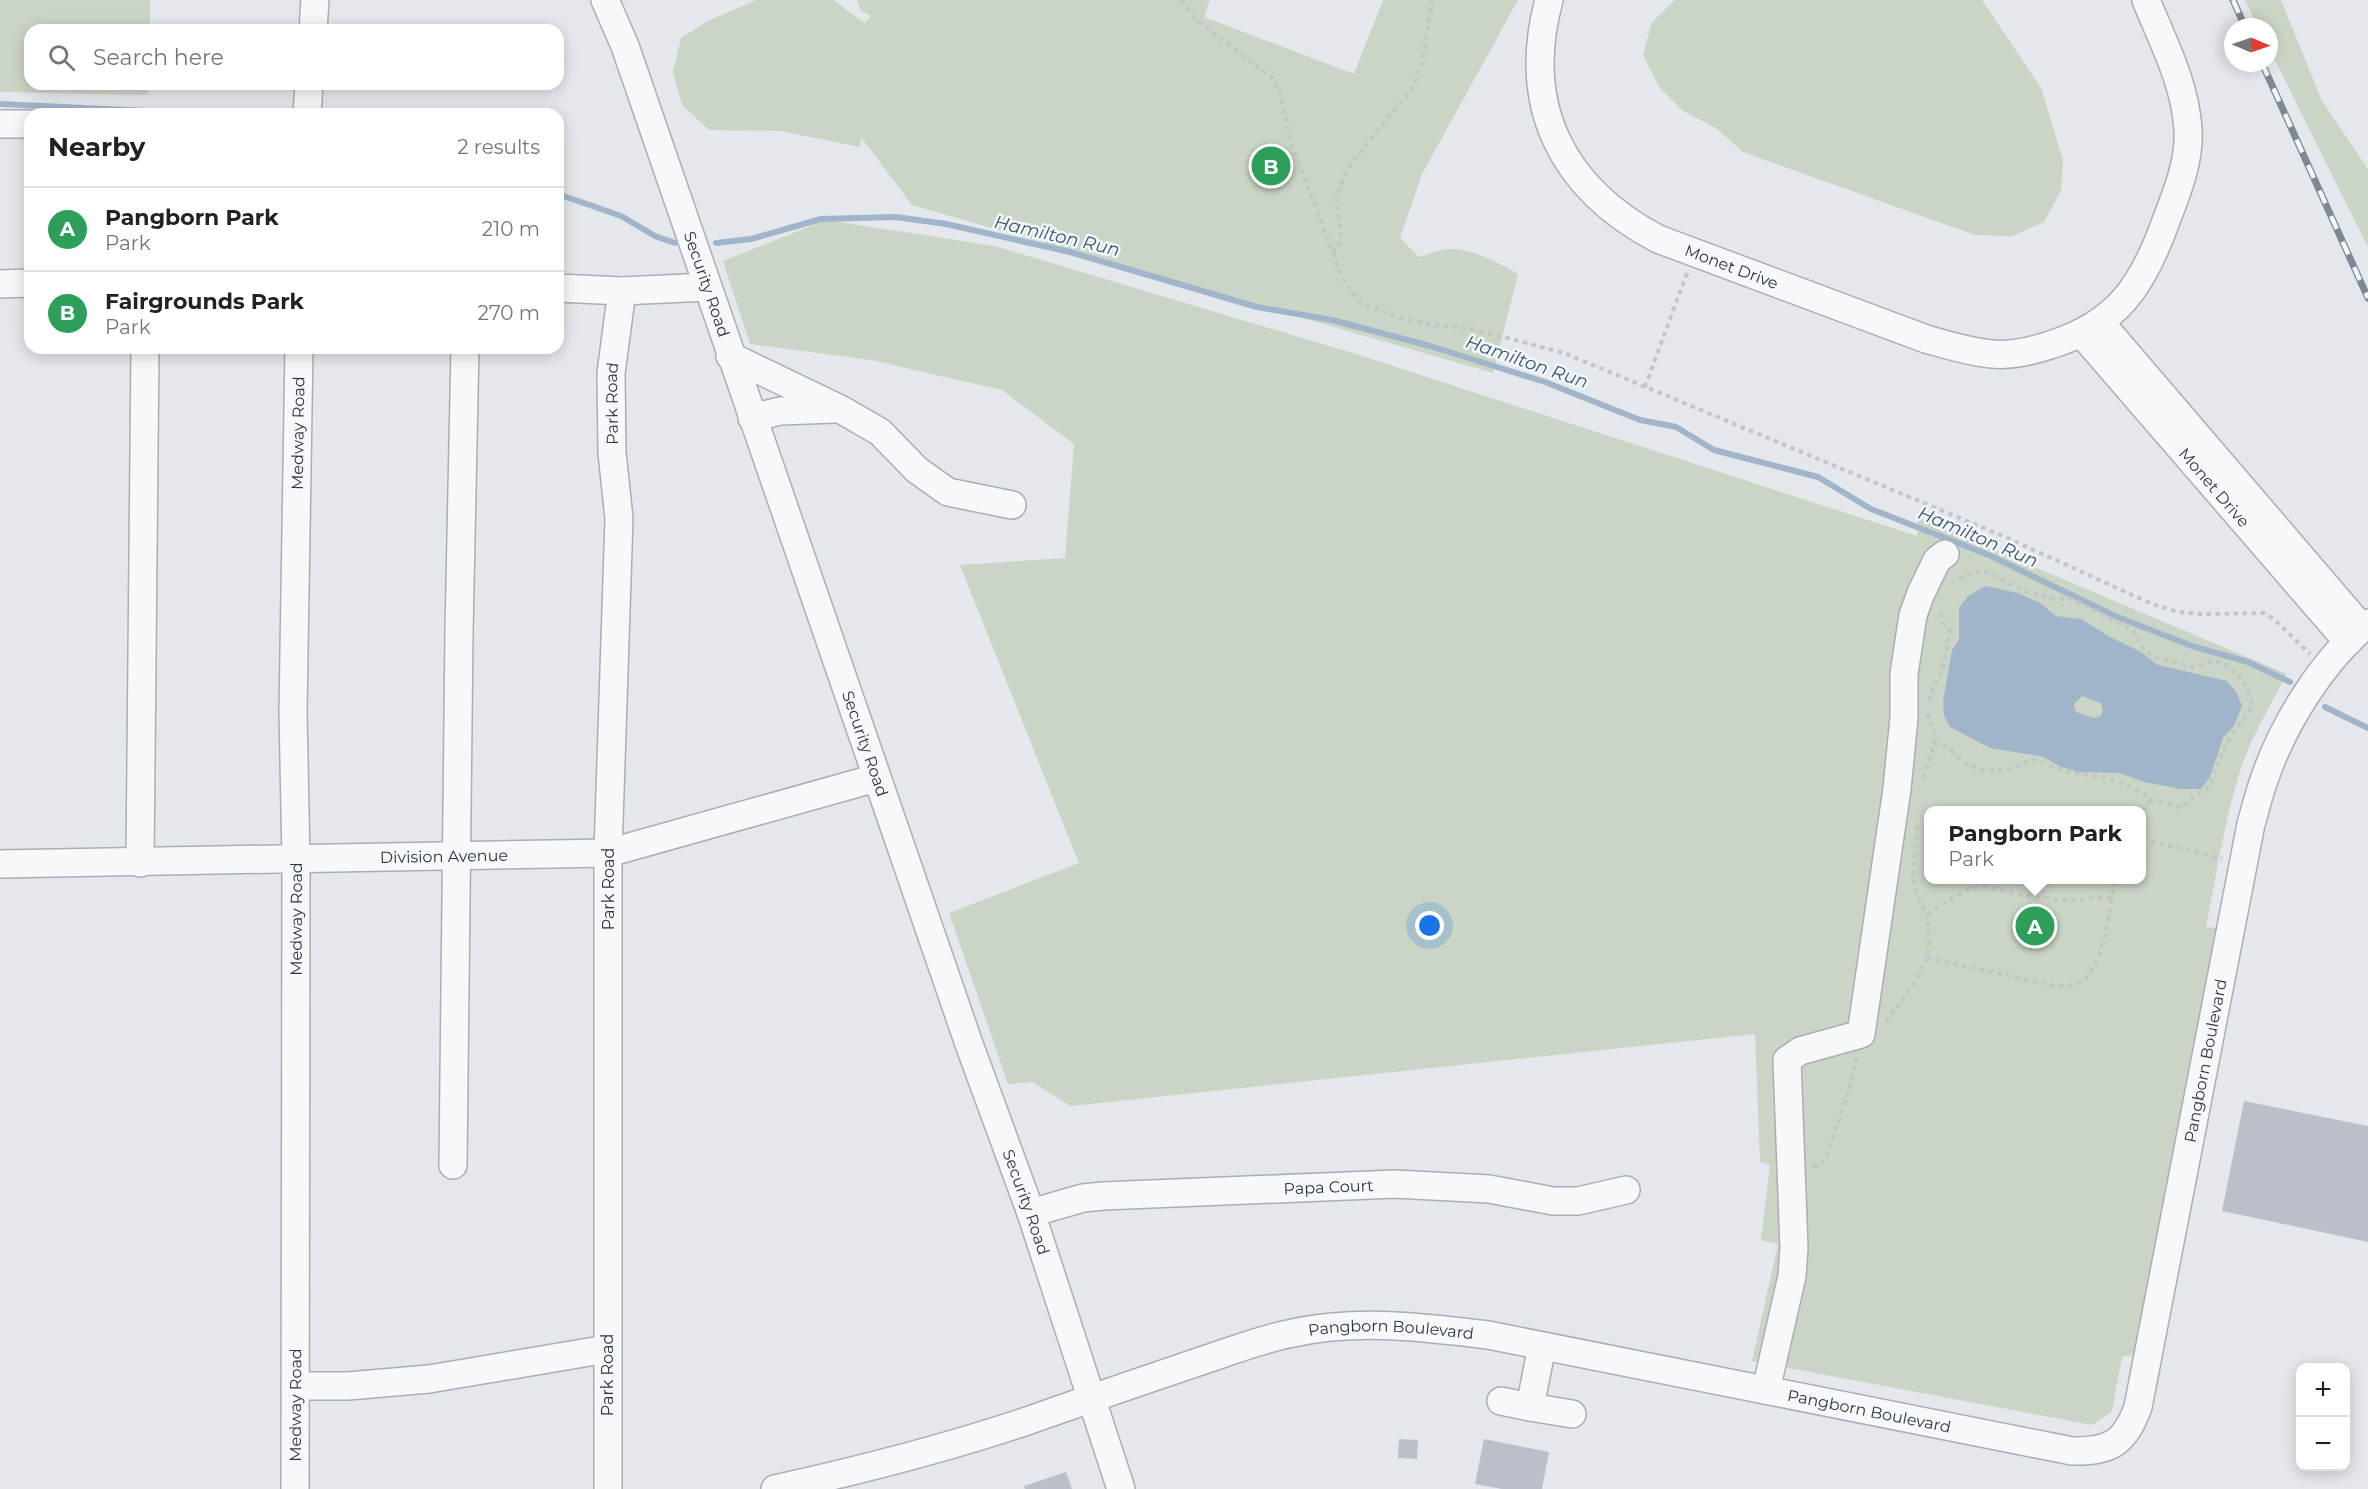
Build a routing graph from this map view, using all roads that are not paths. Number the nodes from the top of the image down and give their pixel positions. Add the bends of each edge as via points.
1 (315, 0) edge
2 (605, 0) edge
3 (1549, 0) edge
4 (2146, 0) edge
5 (313, 24) edge
6 (309, 90) edge
7 (308, 108) edge
8 (0, 124) edge
9 (24, 124) edge
10 (24, 283) edge
11 (0, 284) edge
12 (707, 287) junction
13 (564, 288) edge
14 (622, 291) junction
15 (2091, 328) junction
16 (146, 354) edge
17 (299, 354) edge
18 (465, 354) edge
19 (730, 356) junction
20 (842, 410) junction
21 (752, 418) junction
22 (1012, 505) dead end
23 (1945, 554) dead end
24 (2359, 631) edge
25 (876, 778) junction
26 (608, 853) junction
27 (457, 855) junction
28 (296, 860) junction
29 (140, 863) junction
30 (0, 864) edge
31 (453, 1165) dead end
32 (1626, 1190) dead end
33 (1031, 1213) junction
34 (1542, 1346) junction
35 (607, 1349) junction
36 (295, 1386) junction
37 (1766, 1390) junction
38 (1090, 1398) junction
39 (1501, 1401) dead end
40 (1530, 1407) junction
41 (1572, 1414) dead end
42 (295, 1489) edge
43 (608, 1489) edge
44 (775, 1489) edge
45 (1121, 1489) edge

1 - 5 street
2 - 12 street, Security Road via 625,46
3 - 15 street, Monet Drive via 1540,52 1548,120 1563,154 1580,179 1628,224 1694,253 1965,351 2030,351
4 - 15 street, Monet Drive via 2185,100 2186,156 2180,185 2154,255 2139,282
6 - 7 street
8 - 9 street
10 - 11 street
12 - 14 street
12 - 19 street, Security Road
13 - 14 street
14 - 26 street, Park Road via 611,373 612,453 619,518
15 - 24 street, Monet Drive
16 - 29 street
17 - 28 street, Medway Road via 293,712
18 - 27 street
19 - 20 street
19 - 21 street, Security Road
20 - 21 street via 788,410
20 - 22 street via 880,432 942,489
21 - 25 street, Security Road
23 - 37 street via 1937,560 1913,615 1869,1038 1800,1051 1787,1060 1795,1224 1792,1276
24 - 37 street, Pangborn Boulevard via 2301,705 2264,780 2251,825 2138,1407 2121,1439 2108,1448 2072,1451
25 - 26 street, Division Avenue
25 - 33 street, Security Road
26 - 27 street, Division Avenue
26 - 35 street, Park Road
27 - 28 street, Division Avenue
27 - 31 street
28 - 29 street, Division Avenue
28 - 36 street, Medway Road
29 - 30 street, Division Avenue
32 - 33 street, Papa Court via 1578,1201 1553,1201 1489,1189 1395,1184 1103,1196
33 - 38 street, Security Road
34 - 37 street, Pangborn Boulevard
34 - 38 street, Pangborn Boulevard via 1428,1327 1340,1327 1248,1345
34 - 40 street
35 - 36 street via 429,1378 348,1386
35 - 43 street, Park Road
36 - 42 street, Medway Road
38 - 44 street, Pangborn Boulevard via 862,1470
38 - 45 street, Security Road
39 - 40 street
40 - 41 street

